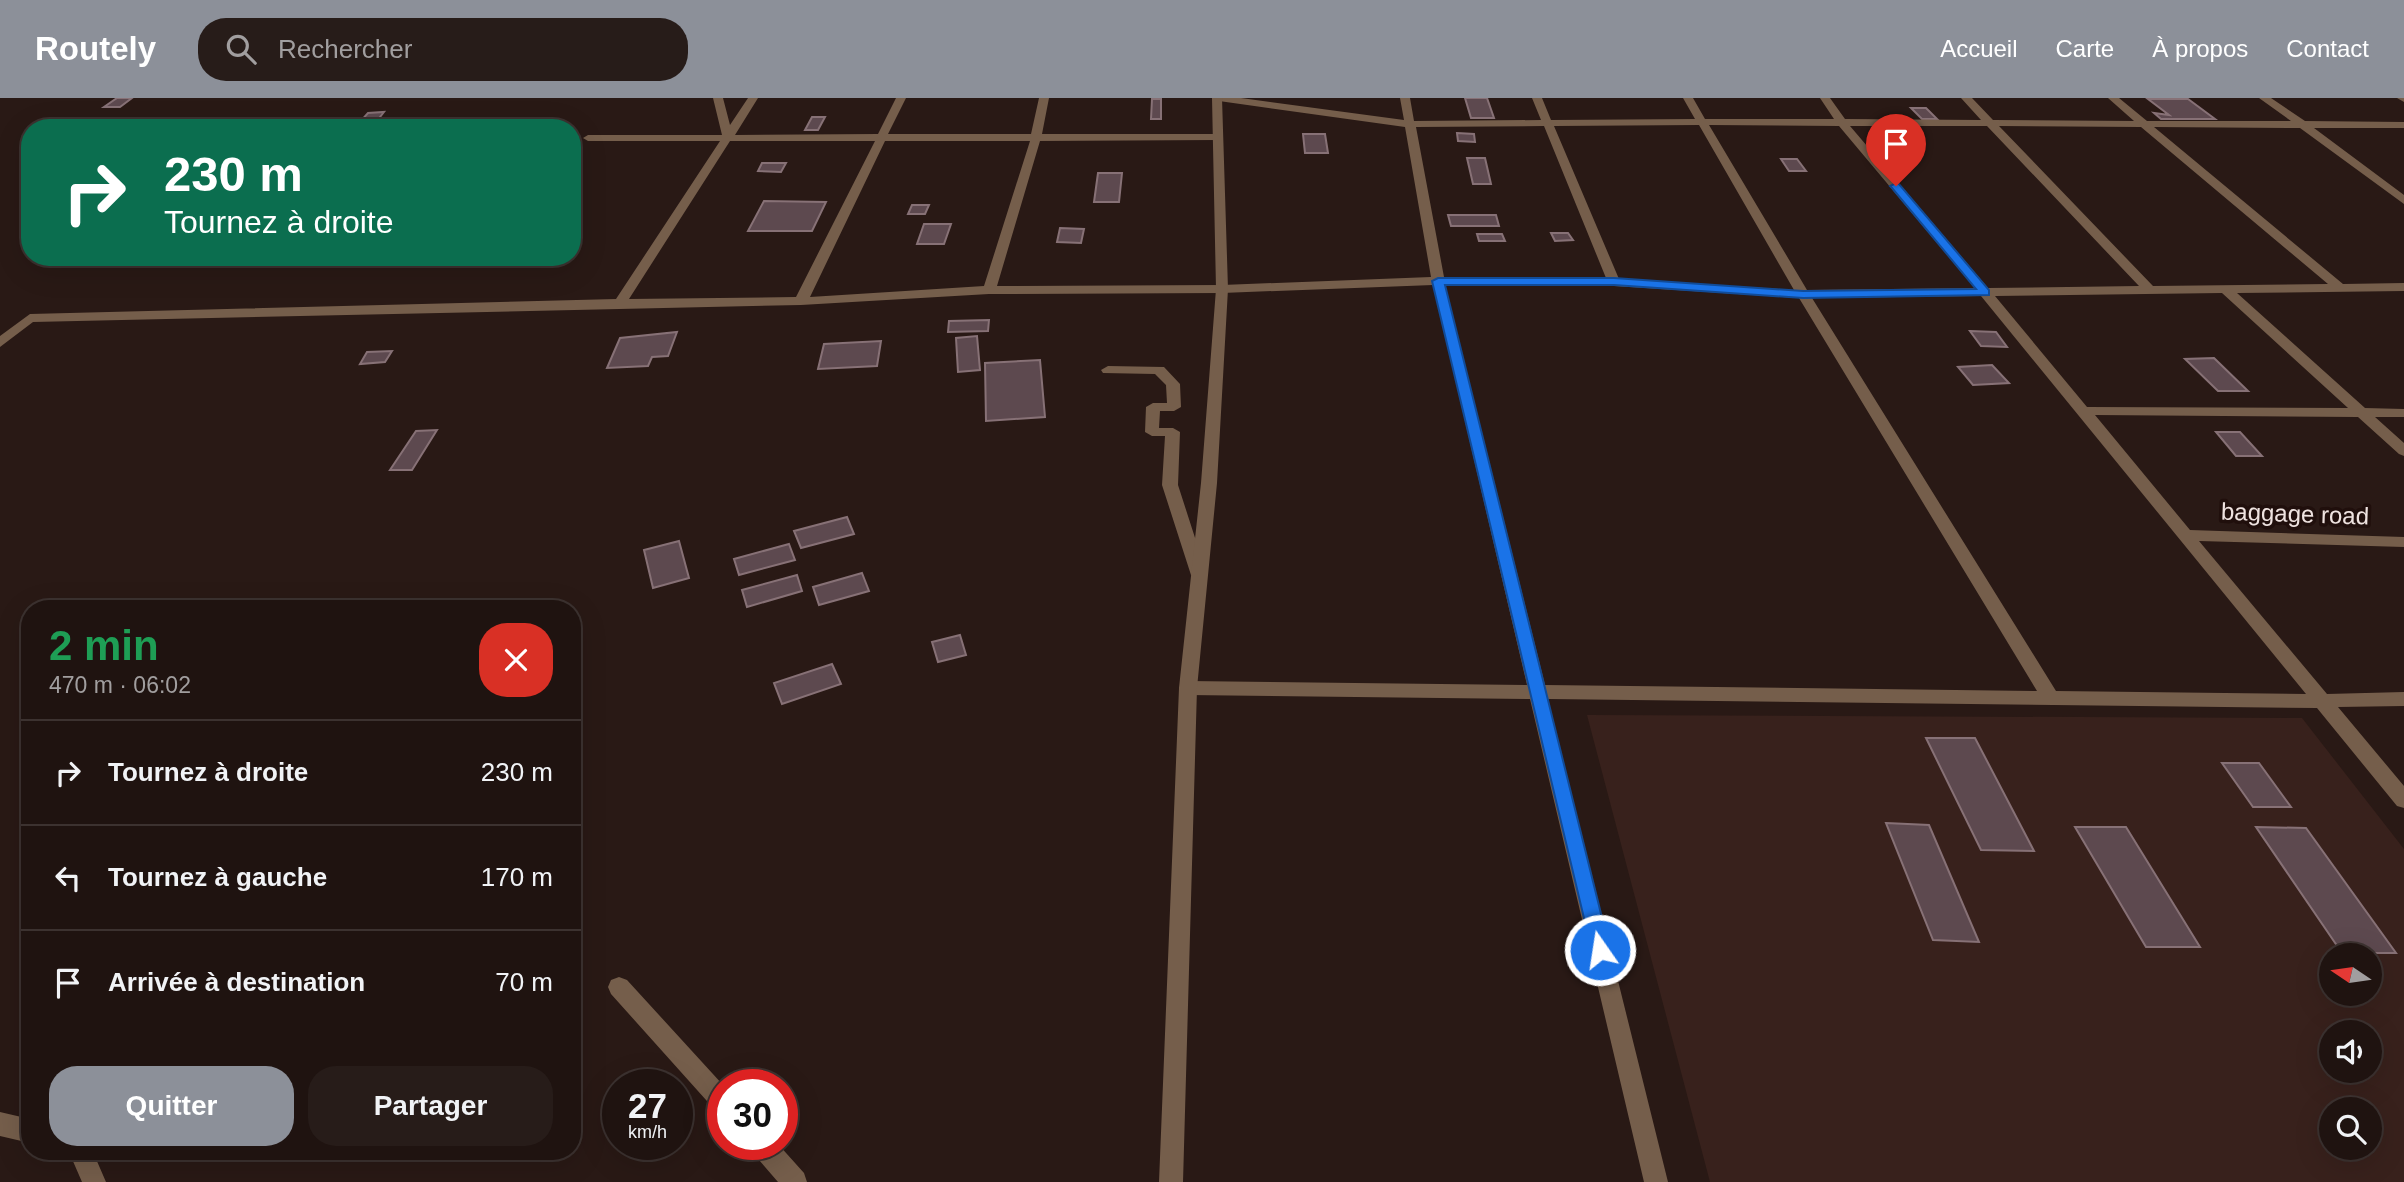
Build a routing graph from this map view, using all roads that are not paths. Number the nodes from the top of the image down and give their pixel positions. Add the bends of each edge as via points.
1 (718, 98) edge
2 (753, 98) edge
3 (901, 98) edge
4 (1044, 98) edge
5 (1218, 98) edge
6 (1405, 98) edge
7 (1537, 98) edge
8 (1688, 98) edge
9 (1825, 98) edge
10 (1966, 98) edge
11 (2113, 98) edge
12 (2264, 98) edge
13 (1702, 121) junction
14 (1548, 122) junction
15 (1842, 123) junction
16 (1990, 123) junction
17 (1409, 124) junction
18 (2143, 124) junction
19 (2301, 124) junction
20 (2404, 125) edge
21 (1036, 137) junction
22 (1218, 137) junction
23 (588, 138) dead end
24 (728, 138) junction
25 (883, 138) junction
26 (2404, 201) edge
27 (1438, 281) junction
28 (1614, 282) junction
29 (2404, 287) edge
30 (2339, 288) junction
31 (1222, 289) junction
32 (2225, 289) junction
33 (989, 290) junction
34 (2150, 290) junction
35 (1985, 292) junction
36 (1803, 294) junction
37 (800, 301) junction
38 (620, 303) junction
39 (0, 343) edge
40 (1108, 370) dead end
41 (2082, 411) junction
42 (2362, 413) junction
43 (2404, 413) edge
44 (2404, 451) edge
45 (2185, 535) junction
46 (2404, 542) edge
47 (1199, 575) junction
48 (1188, 688) junction
49 (1537, 692) junction
50 (2050, 697) junction
51 (2404, 699) edge
52 (2322, 701) junction
53 (2404, 800) edge
54 (619, 987) dead end
55 (707, 1084) edge
56 (0, 1124) edge
57 (21, 1129) edge
58 (84, 1160) edge
59 (775, 1160) edge
60 (94, 1182) edge
61 (795, 1182) edge
62 (1171, 1182) edge
63 (1656, 1182) edge

1 - 24 street
2 - 24 street
3 - 25 street
4 - 21 street
5 - 17 street
5 - 22 street
6 - 17 street
7 - 14 street
8 - 13 street
9 - 15 street
10 - 16 street
11 - 18 street
12 - 19 street
13 - 14 street
13 - 15 street
13 - 36 street
14 - 17 street
14 - 28 street
15 - 16 street
15 - 35 street
16 - 18 street
16 - 34 street
17 - 27 street
18 - 19 street
18 - 30 street
19 - 20 street
19 - 26 street
21 - 22 street
21 - 25 street
21 - 33 street
22 - 31 street
23 - 24 street
24 - 25 street
24 - 38 street
25 - 37 street
27 - 28 street
27 - 31 street
27 - 49 street
28 - 36 street
29 - 30 street
30 - 32 street
31 - 33 street
31 - 47 street
32 - 34 street
32 - 42 street
33 - 37 street
34 - 35 street
35 - 36 street
35 - 41 street
36 - 50 street
37 - 38 street
38 - 39 street via 30,318
40 - 47 street via 1159,370 1173,384 1174,407 1153,407 1152,432 1173,432 1170,485
41 - 42 street
41 - 45 street
42 - 43 street
42 - 44 street
45 - 46 street, baggage road
45 - 52 street
47 - 48 street
48 - 49 street
48 - 62 street
49 - 50 street
49 - 63 street
50 - 52 street
51 - 52 street
52 - 53 street
54 - 55 street
56 - 57 street
58 - 60 street
59 - 61 street

